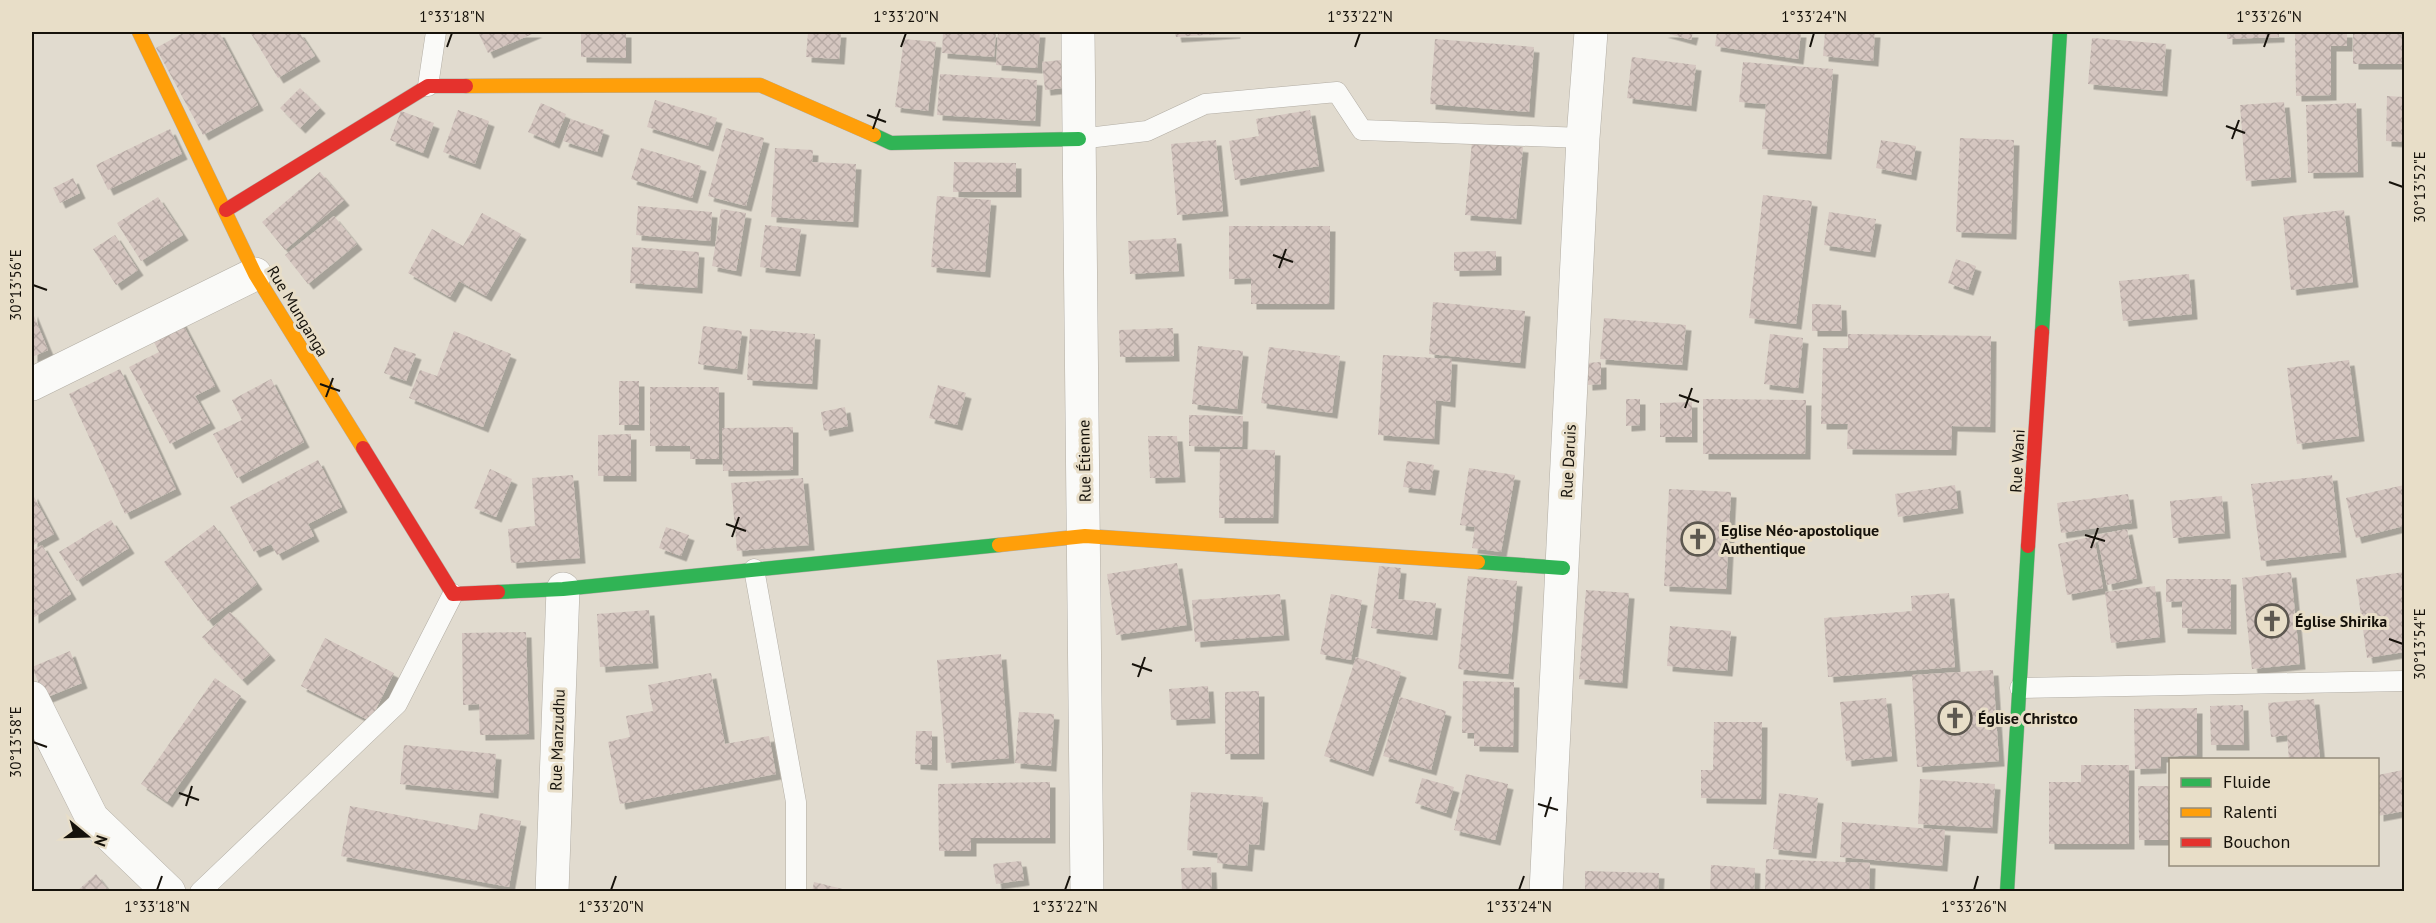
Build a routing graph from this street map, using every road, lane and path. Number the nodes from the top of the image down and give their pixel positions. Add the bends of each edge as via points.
1 (139, 32) edge
2 (436, 32) edge
3 (1078, 32) edge
4 (1590, 32) edge
5 (2060, 32) edge
6 (429, 86) junction
7 (1583, 138) junction
8 (1079, 139) junction
9 (226, 210) junction
10 (255, 274) junction
11 (32, 384) edge
12 (1085, 536) junction
13 (1563, 568) junction
14 (754, 569) junction
15 (563, 589) junction
16 (453, 594) junction
17 (2404, 681) edge
18 (2020, 688) junction
19 (32, 698) edge
20 (169, 891) edge
21 (200, 891) edge
22 (552, 891) edge
23 (796, 891) edge
24 (1087, 891) edge
25 (1546, 891) edge
26 (2007, 891) edge

1 - 9 street, Rue Munganga
2 - 6 lane
3 - 8 street, Rue Étienne
4 - 7 street, Rue Daruis
5 - 18 street, Rue Wani
6 - 8 street via 760,85 891,143
6 - 9 street
7 - 8 lane via 1362,130 1338,92 1205,104 1147,131
7 - 13 street, Rue Daruis
8 - 12 street, Rue Étienne
9 - 10 street, Rue Munganga
10 - 11 street
10 - 16 street, Rue Munganga
12 - 13 street
12 - 14 street
12 - 24 street, Rue Étienne
13 - 25 street, Rue Daruis
14 - 15 street
14 - 23 lane via 796,802
15 - 16 street
15 - 22 street, Rue Manzudhu
16 - 21 lane via 396,704
17 - 18 lane
18 - 26 street, Rue Wani
19 - 20 street via 92,818

